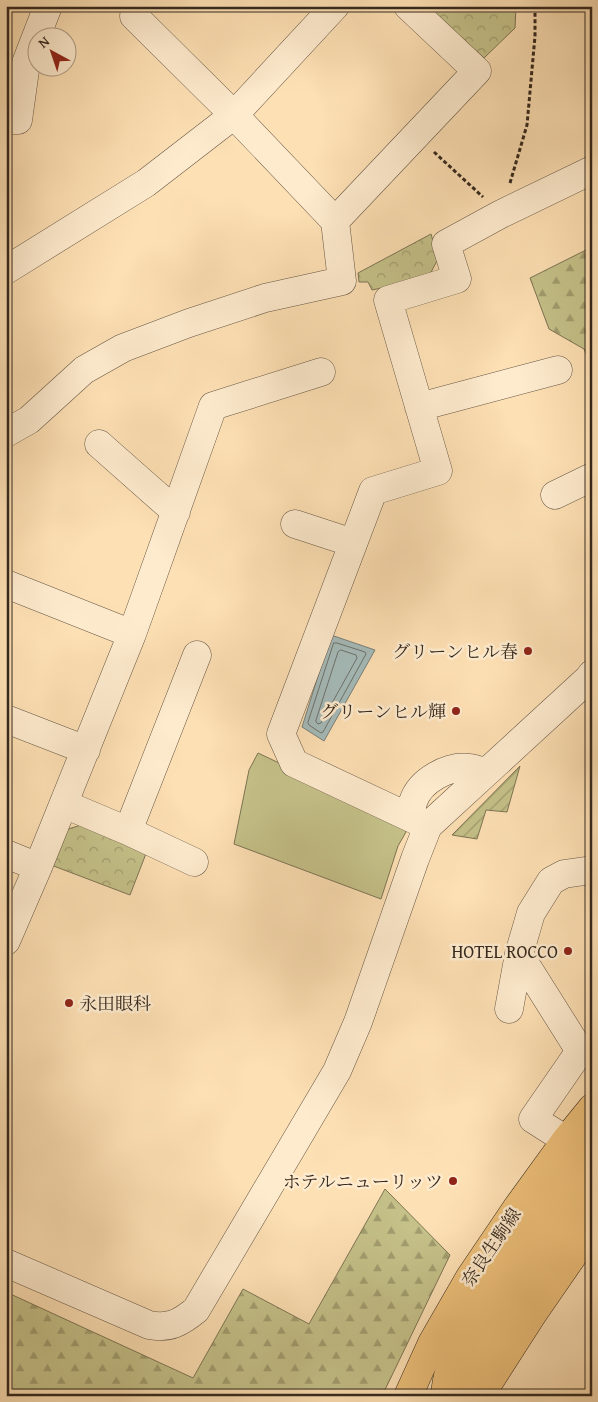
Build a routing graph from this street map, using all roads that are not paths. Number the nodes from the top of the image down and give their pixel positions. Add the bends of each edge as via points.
1 (48, 6) edge
2 (335, 6) edge
3 (408, 6) edge
4 (134, 16) dead end
5 (234, 115) junction
6 (6, 120) edge
7 (592, 170) edge
8 (335, 221) junction
9 (6, 270) edge
10 (558, 370) dead end
11 (321, 372) dead end
12 (420, 407) junction
13 (6, 433) edge
14 (99, 444) dead end
15 (592, 477) edge
16 (555, 496) dead end
17 (176, 512) junction
18 (295, 524) dead end
19 (353, 543) junction
20 (6, 584) edge
21 (132, 634) junction
22 (197, 655) dead end
23 (592, 674) edge
24 (6, 719) edge
25 (86, 750) junction
26 (64, 804) junction
27 (419, 822) junction
28 (128, 831) junction
29 (6, 854) edge
30 (194, 862) dead end
31 (38, 867) junction
32 (592, 870) edge
33 (6, 941) edge
34 (519, 954) junction
35 (509, 1010) dead end
36 (592, 1108) edge
37 (579, 1144) edge
38 (592, 1192) edge
39 (592, 1228) edge
40 (6, 1263) edge
41 (408, 1396) edge
42 (445, 1396) edge
43 (452, 1396) edge
44 (480, 1396) edge

1 - 6 street via 26,62 18,120
2 - 5 street
3 - 8 street via 477,71
4 - 5 street
5 - 8 street
5 - 9 street via 146,182
7 - 12 street via 446,244 457,279 388,300
8 - 13 street via 342,281 265,298 123,348 84,370 29,420
10 - 12 street
11 - 17 street via 214,406
12 - 19 street via 438,471 372,491
14 - 17 street
15 - 16 street
17 - 21 street
18 - 19 street
19 - 27 street via 281,734 294,763
20 - 21 street
21 - 25 street
22 - 28 street
23 - 27 street via 486,772
24 - 25 street
25 - 26 street
26 - 28 street
26 - 31 street
27 - 40 street via 415,859 358,1022 337,1071 196,1310 172,1325 149,1325
28 - 30 street
29 - 31 street
31 - 33 street
32 - 34 street via 564,874 551,881 531,913
34 - 35 street
34 - 37 street via 580,1051 533,1119
36 - 37 main road, 奈良生駒線
37 - 41 main road, 奈良生駒線 via 516,1209 470,1276 432,1344
37 - 42 main road via 552,1203 467,1328 453,1359
38 - 43 main road via 489,1336
39 - 44 main road

